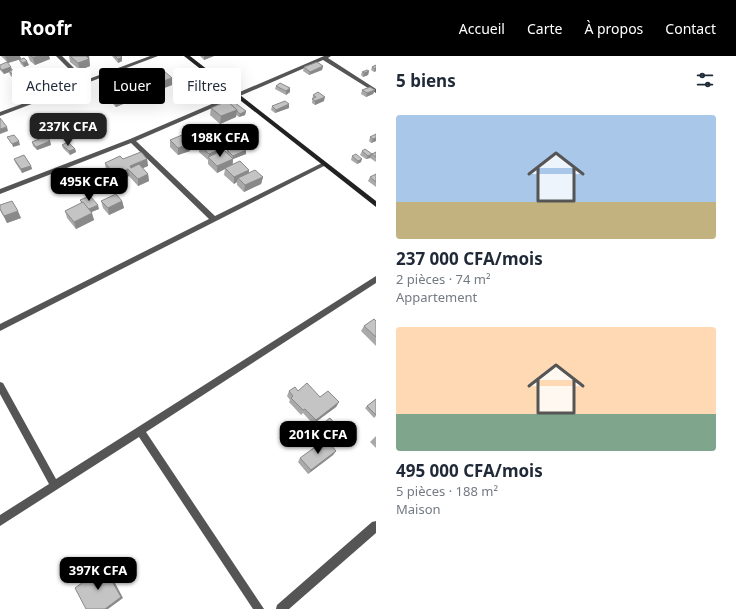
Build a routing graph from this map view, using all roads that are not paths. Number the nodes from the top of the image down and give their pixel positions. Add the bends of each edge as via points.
1 (59, 56) edge
2 (155, 56) edge
3 (187, 56) edge
4 (326, 57) edge
5 (71, 68) edge
6 (202, 68) edge
7 (91, 80) edge
8 (376, 91) edge
9 (241, 94) edge
10 (241, 100) edge
11 (27, 104) edge
12 (217, 104) edge
13 (0, 114) edge
14 (132, 140) junction
15 (324, 164) junction
16 (0, 192) edge
17 (376, 205) edge
18 (214, 220) junction
19 (376, 279) edge
20 (1, 326) edge
21 (0, 386) edge
22 (140, 431) junction
23 (55, 486) junction
24 (0, 521) edge
25 (376, 526) edge
26 (260, 609) edge
27 (281, 609) edge

1 - 5 street
2 - 7 street
3 - 6 street
4 - 8 street
4 - 9 street
10 - 15 street
11 - 13 street
12 - 14 street
14 - 16 street
14 - 18 street
15 - 17 street
15 - 18 street
18 - 20 street
19 - 22 street
21 - 23 street
22 - 23 street
22 - 26 street
23 - 24 street
25 - 27 street

